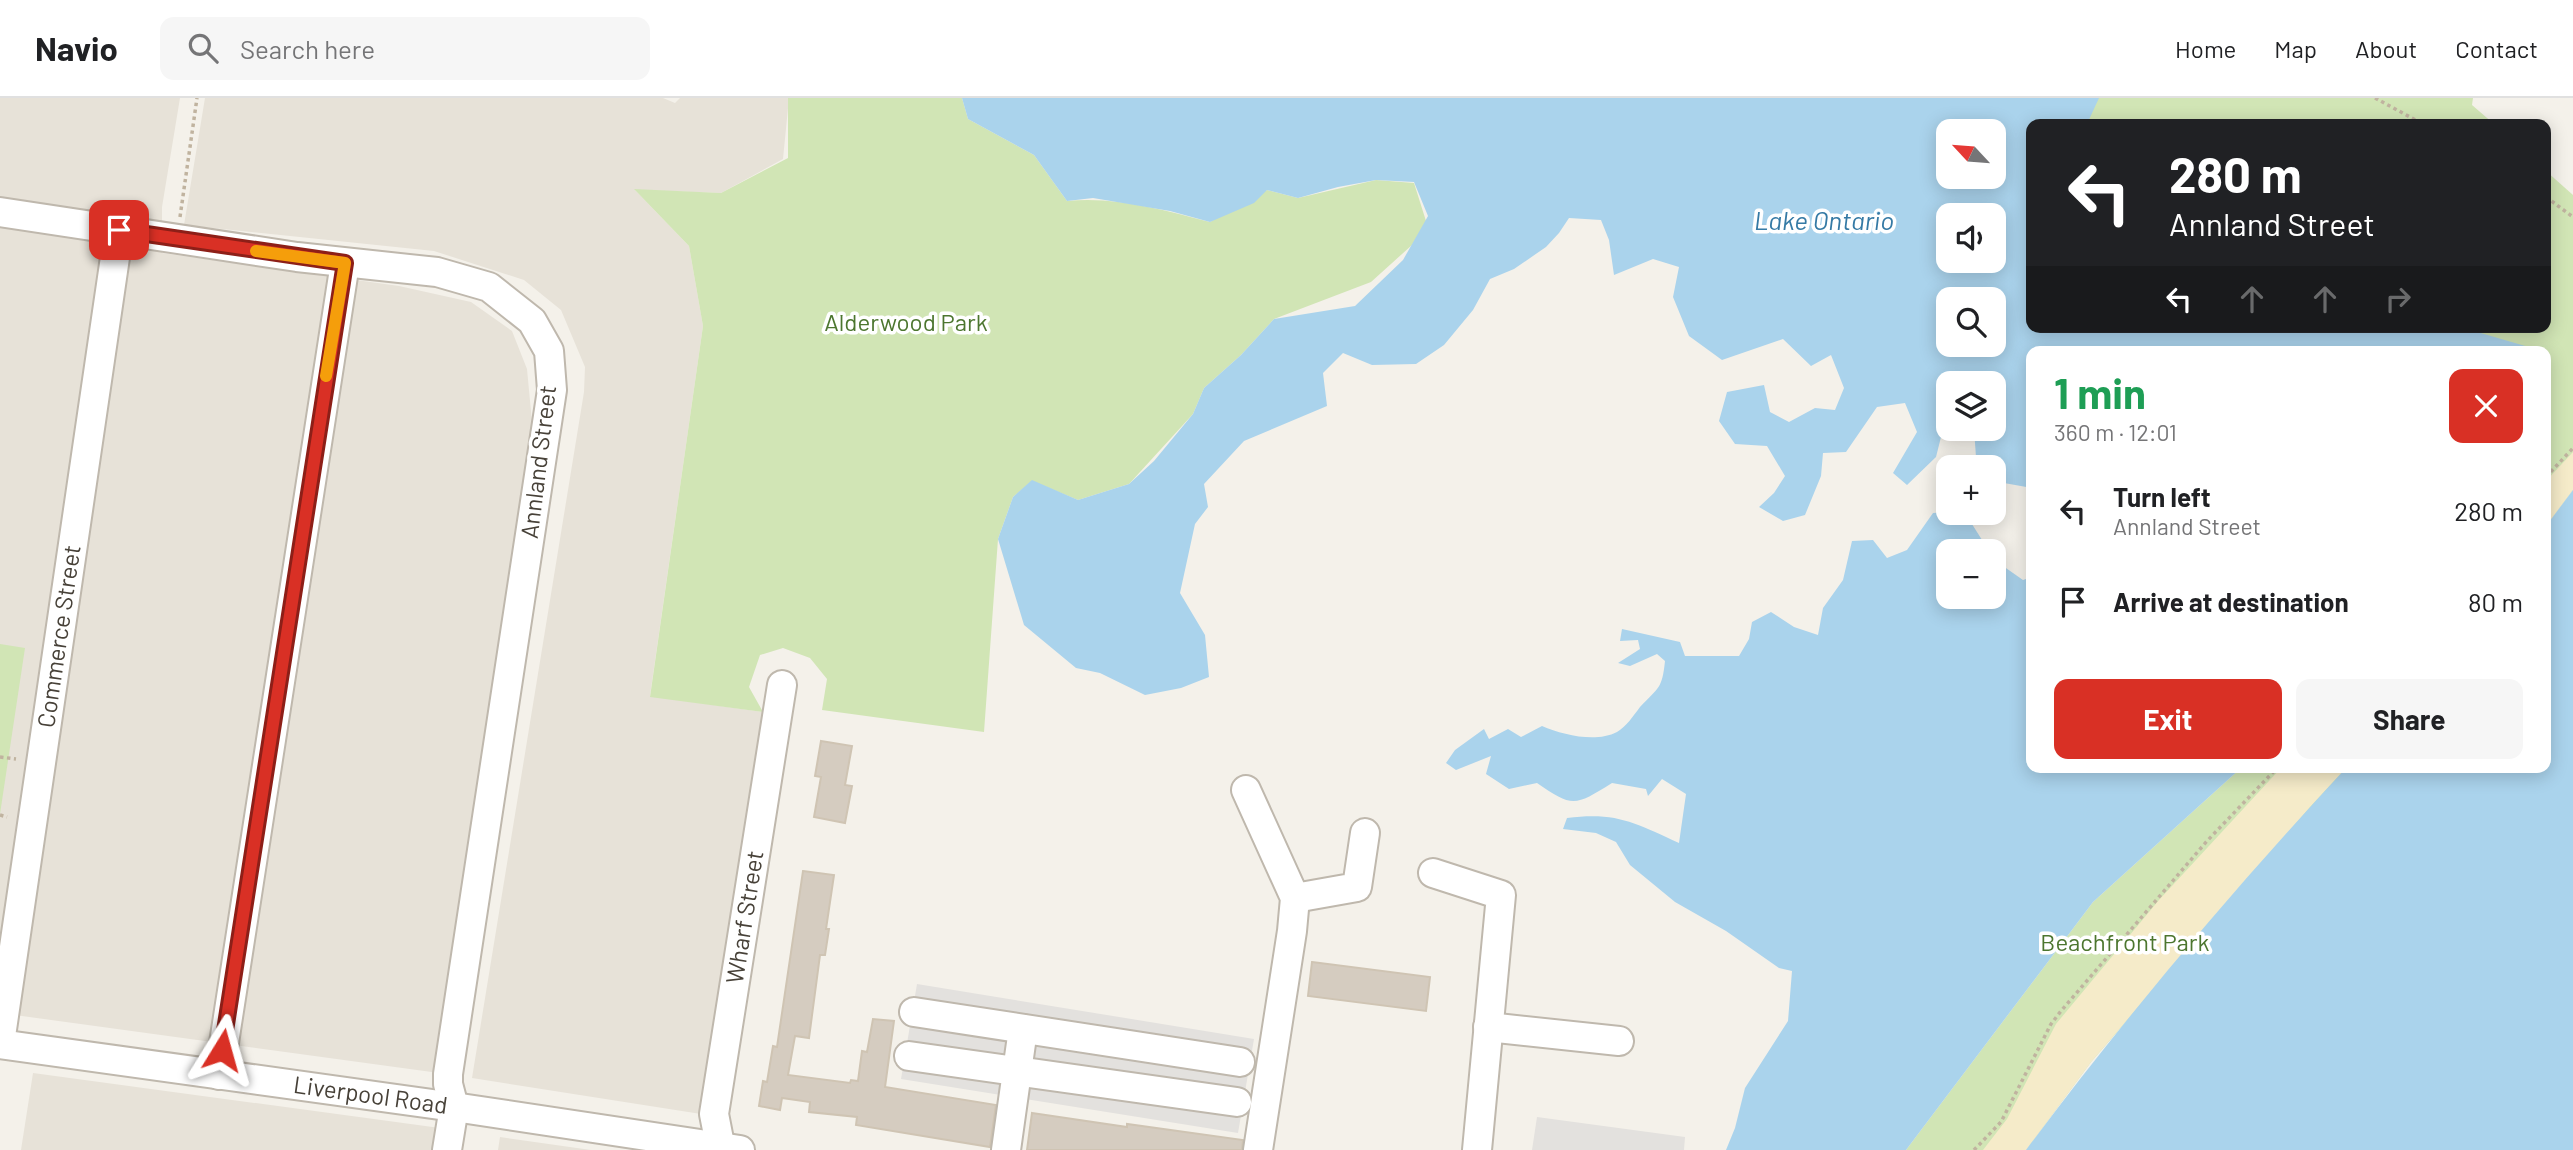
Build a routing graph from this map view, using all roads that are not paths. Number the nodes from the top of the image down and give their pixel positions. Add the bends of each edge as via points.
1 (0, 212) edge
2 (119, 230) junction
3 (345, 263) junction
4 (782, 685) dead end
5 (1246, 790) dead end
6 (1365, 833) dead end
7 (1433, 873) dead end
8 (1295, 898) junction
9 (914, 1012) dead end
10 (1489, 1027) junction
11 (1023, 1030) junction
12 (1619, 1041) dead end
13 (0, 1043) edge
14 (909, 1056) dead end
15 (1240, 1062) dead end
16 (1017, 1072) junction
17 (219, 1075) junction
18 (1237, 1102) dead end
19 (454, 1107) junction
20 (727, 1149) edge
21 (447, 1150) edge
22 (1006, 1150) edge
23 (1258, 1150) edge
24 (1477, 1150) edge

1 - 2 street, Annland Street
2 - 3 street, Annland Street
2 - 13 street, Commerce Street
3 - 17 street
3 - 19 street, Annland Street via 437,272 489,287 531,321 549,351 552,390 448,1074
4 - 20 street, Wharf Street via 714,1114
5 - 8 street
6 - 8 street via 1357,887
7 - 10 street via 1501,895
8 - 23 street
9 - 11 street
10 - 12 street
10 - 24 street
11 - 15 street
11 - 16 street
13 - 17 street, Liverpool Road
14 - 16 street
16 - 18 street
16 - 22 street
17 - 19 street, Liverpool Road
19 - 20 street, Liverpool Road
19 - 21 street, Annland Street

